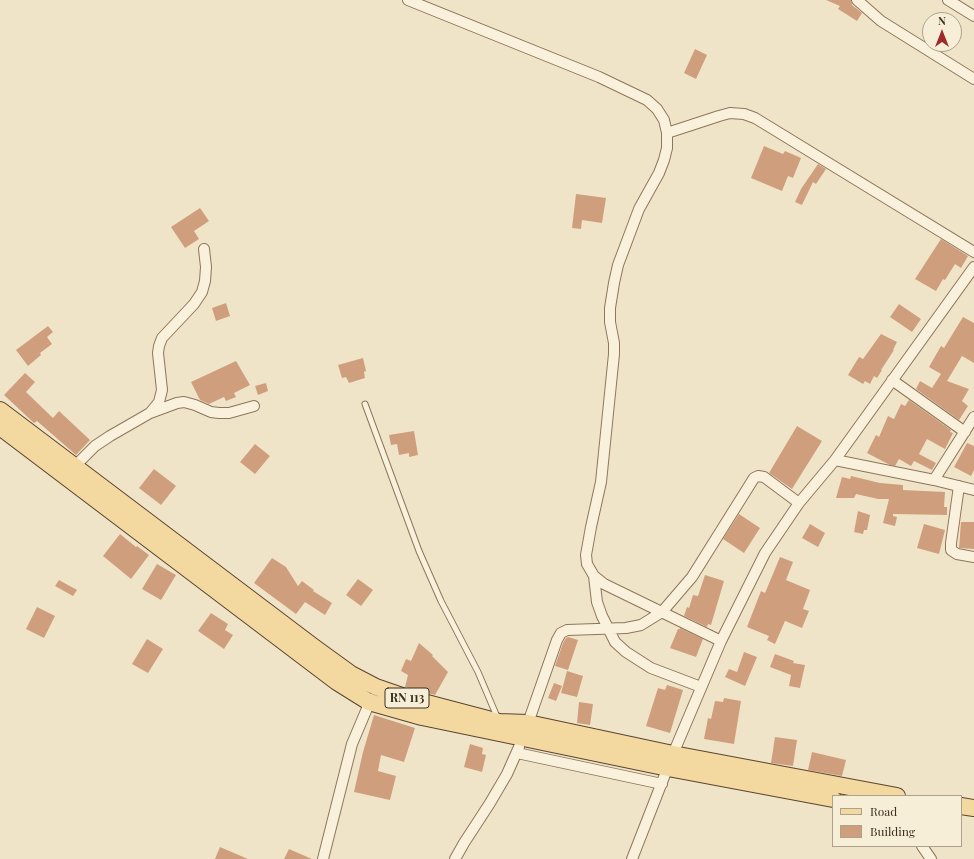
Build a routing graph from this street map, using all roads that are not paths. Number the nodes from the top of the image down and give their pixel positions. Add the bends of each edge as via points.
1 (408, 0) edge
2 (857, 0) edge
3 (948, 0) edge
4 (974, 16) edge
5 (974, 80) edge
6 (667, 133) junction
7 (204, 249) dead end
8 (974, 252) edge
9 (974, 267) edge
10 (892, 380) junction
11 (365, 404) dead end
12 (254, 406) dead end
13 (0, 410) edge
14 (150, 414) junction
15 (974, 417) edge
16 (0, 428) edge
17 (965, 432) junction
18 (834, 460) junction
19 (74, 467) junction
20 (934, 480) junction
21 (959, 486) junction
22 (974, 490) edge
23 (799, 503) junction
24 (974, 557) edge
25 (594, 576) junction
26 (662, 612) junction
27 (608, 629) junction
28 (721, 641) junction
29 (376, 687) junction
30 (701, 687) junction
31 (370, 702) junction
32 (499, 722) junction
33 (525, 730) junction
34 (517, 753) junction
35 (671, 761) junction
36 (662, 784) junction
37 (891, 795) edge
38 (832, 799) edge
39 (962, 806) edge
40 (974, 808) edge
41 (962, 816) edge
42 (974, 817) edge
43 (923, 847) edge
44 (323, 859) edge
45 (455, 859) edge
46 (632, 859) edge
47 (930, 859) edge

1 - 6 street via 599,77 647,100 664,120
2 - 5 street via 882,21
3 - 4 street
6 - 8 street via 730,113 755,118
6 - 25 street via 664,160 639,209 614,283 610,308 614,354 609,410 601,482 586,555 587,564
7 - 14 street via 206,267 202,292 162,338 159,346 162,390 159,402
9 - 10 street
10 - 17 street
10 - 18 street
11 - 32 lane via 419,551 441,601 478,672
12 - 14 street via 229,413 218,413 184,402
13 - 19 main road, RN 113
14 - 19 street via 94,446
15 - 17 street
16 - 31 main road, RN 113 via 337,682
17 - 20 street
18 - 20 street
18 - 23 street
19 - 29 main road, RN 113 via 315,648 351,674
20 - 21 street
21 - 22 street
21 - 24 street via 951,550 957,554
23 - 26 street via 764,478 754,478 692,577
23 - 28 street via 765,553
25 - 26 street via 604,584
25 - 27 street via 597,602
26 - 27 street via 641,625
26 - 28 street
27 - 30 street via 615,642 626,652 651,668
27 - 33 street via 566,630 561,633
28 - 30 street
29 - 31 street
29 - 32 main road, RN 113
30 - 35 street
31 - 33 main road, RN 113 via 422,717
31 - 44 street via 352,744
32 - 33 main road, RN 113
33 - 34 street
33 - 35 main road, RN 113
34 - 36 street
34 - 45 street
35 - 36 street
35 - 37 main road, RN 113
35 - 38 main road, RN 113
36 - 46 street
39 - 40 main road
41 - 42 main road
43 - 47 street

